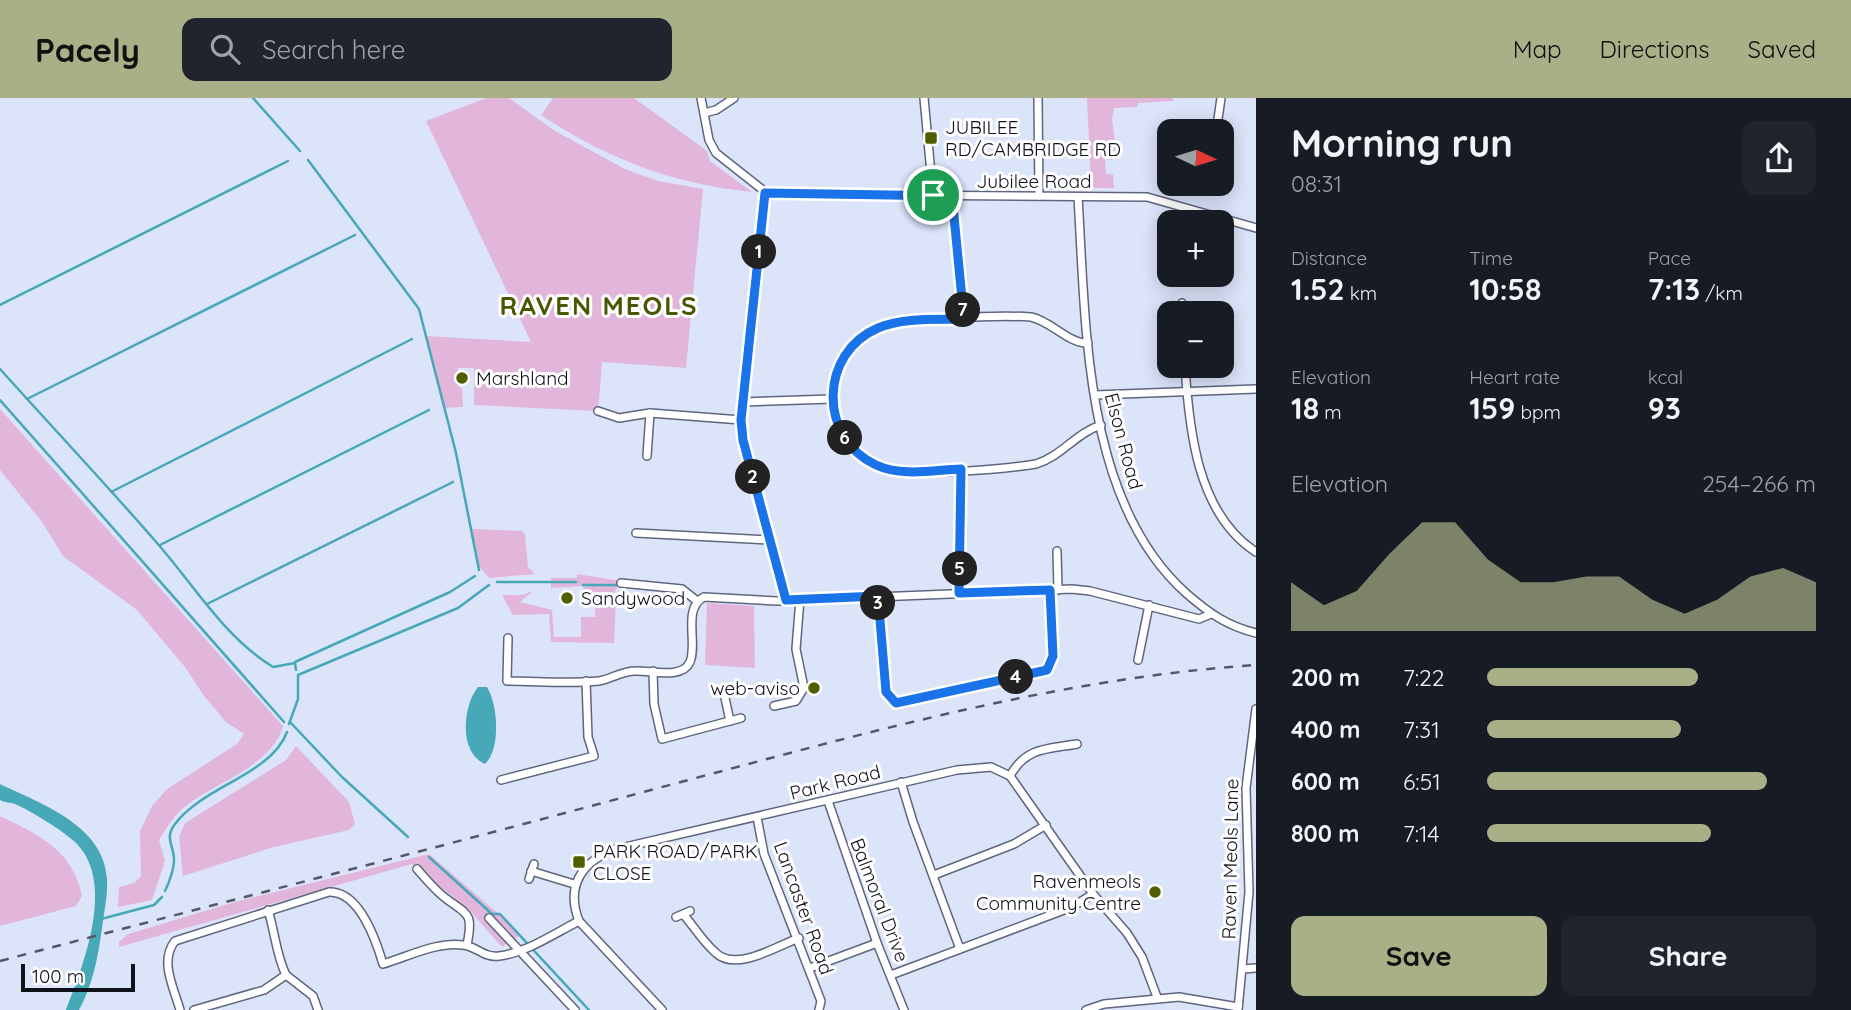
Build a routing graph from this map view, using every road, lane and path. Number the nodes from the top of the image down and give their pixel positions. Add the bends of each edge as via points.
1 (701, 98) edge
2 (734, 98) edge
3 (924, 98) edge
4 (1038, 98) edge
5 (1221, 98) edge
6 (704, 113) junction
7 (1218, 118) dead end
8 (765, 193) junction
9 (933, 195) junction
10 (952, 196) junction
11 (1039, 196) junction
12 (1078, 197) junction
13 (1256, 228) edge
14 (964, 319) junction
15 (1088, 343) junction
16 (1186, 378) edge
17 (1256, 389) edge
18 (1187, 391) junction
19 (1095, 395) junction
20 (832, 399) junction
21 (743, 402) junction
22 (598, 411) dead end
23 (650, 413) junction
24 (741, 420) junction
25 (1101, 425) junction
26 (647, 456) dead end
27 (961, 469) junction
28 (636, 533) dead end
29 (770, 540) junction
30 (1057, 551) dead end
31 (1256, 552) edge
32 (621, 583) dead end
33 (1054, 590) junction
34 (959, 593) junction
35 (878, 596) junction
36 (800, 599) junction
37 (786, 600) junction
38 (697, 601) junction
39 (1149, 605) junction
40 (1211, 614) junction
41 (1256, 633) edge
42 (508, 638) dead end
43 (1138, 660) dead end
44 (653, 671) junction
45 (586, 681) junction
46 (725, 698) dead end
47 (774, 706) dead end
48 (1256, 710) edge
49 (740, 718) dead end
50 (730, 721) junction
51 (1077, 744) dead end
52 (1010, 776) junction
53 (501, 780) dead end
54 (901, 782) junction
55 (1246, 788) junction
56 (1256, 788) edge
57 (828, 801) junction
58 (757, 817) junction
59 (1046, 825) junction
60 (417, 869) dead end
61 (531, 871) dead end
62 (934, 875) junction
63 (574, 884) junction
64 (1093, 894) junction
65 (268, 910) junction
66 (683, 914) dead end
67 (489, 918) dead end
68 (579, 921) junction
69 (799, 938) junction
70 (877, 943) junction
71 (467, 945) junction
72 (960, 949) junction
73 (520, 950) junction
74 (810, 968) junction
75 (1256, 968) edge
76 (1243, 969) junction
77 (286, 975) junction
78 (891, 975) junction
79 (1157, 998) junction
80 (1123, 1006) edge
81 (1238, 1008) edge
82 (180, 1010) edge
83 (194, 1010) edge
84 (318, 1010) edge
85 (575, 1010) edge
86 (662, 1010) edge
87 (819, 1010) edge
88 (904, 1010) edge
89 (1086, 1010) edge

1 - 6 street
2 - 6 street
3 - 9 street
4 - 11 street
5 - 7 street
6 - 8 street via 716,153
8 - 9 street, Jubilee Road
8 - 21 street
9 - 10 street, Jubilee Road
10 - 11 street, Jubilee Road
10 - 14 street
11 - 12 street, Jubilee Road
12 - 13 street, Jubilee Road via 1154,198
12 - 15 street, Elson Road
14 - 15 street via 1031,317
14 - 20 street via 898,322 868,333 841,361
15 - 19 street, Elson Road
16 - 18 street
17 - 18 street
18 - 19 street
18 - 31 street via 1194,447 1211,495 1232,530
19 - 25 street, Elson Road
20 - 21 street
20 - 27 street via 843,435 870,461 899,471
21 - 24 street
22 - 23 street via 619,418
23 - 24 street
23 - 26 street
24 - 29 street
25 - 27 street via 1082,433 1044,462
25 - 40 street, Elson Road via 1125,504 1144,543 1177,585
27 - 34 street
28 - 29 street
29 - 37 street
30 - 33 street
32 - 38 street via 682,589
33 - 34 street
33 - 35 street via 1053,656 1047,670 899,704 886,692
33 - 39 street via 1090,591
34 - 35 street
35 - 36 street
36 - 37 street
36 - 47 street via 796,649 804,688 796,701
37 - 38 street via 712,597
38 - 44 street via 690,663 678,672
39 - 40 street via 1199,619
39 - 43 street
40 - 41 street, Elson Road via 1225,624
42 - 45 street via 507,681
44 - 45 street
44 - 50 street via 662,739
45 - 53 street via 587,737 594,756
46 - 50 street
48 - 55 street, Raven Meols Lane
49 - 50 street
51 - 52 street via 1027,754
52 - 54 street, Park Road via 991,767 968,768
52 - 59 street
54 - 57 street, Park Road
54 - 62 street
55 - 56 street
55 - 76 street, Raven Meols Lane via 1249,891
57 - 58 street, Park Road
57 - 70 street, Balmoral Drive
58 - 63 street, Park Road via 612,849 585,866
58 - 69 street, Lancaster Road via 764,854
59 - 62 street via 1014,844
59 - 64 street
60 - 71 street via 446,899 465,909 469,917
61 - 63 street
62 - 72 street
63 - 68 street
64 - 72 street via 1072,907
64 - 79 street via 1142,957
65 - 71 street via 342,892 378,946 383,964 447,945
65 - 77 street via 278,960
65 - 82 street via 175,941 167,958
66 - 69 street via 726,960 740,960
67 - 73 street
68 - 73 street
68 - 86 street
69 - 74 street, Lancaster Road
70 - 74 street
70 - 78 street, Balmoral Drive
71 - 73 street via 493,957
72 - 78 street
73 - 85 street
74 - 87 street, Lancaster Road via 821,1001
75 - 76 street
76 - 81 street, Raven Meols Lane
77 - 83 street via 264,990
77 - 84 street via 313,996
78 - 88 street, Balmoral Drive
79 - 80 street
79 - 81 street via 1180,997
80 - 89 street

